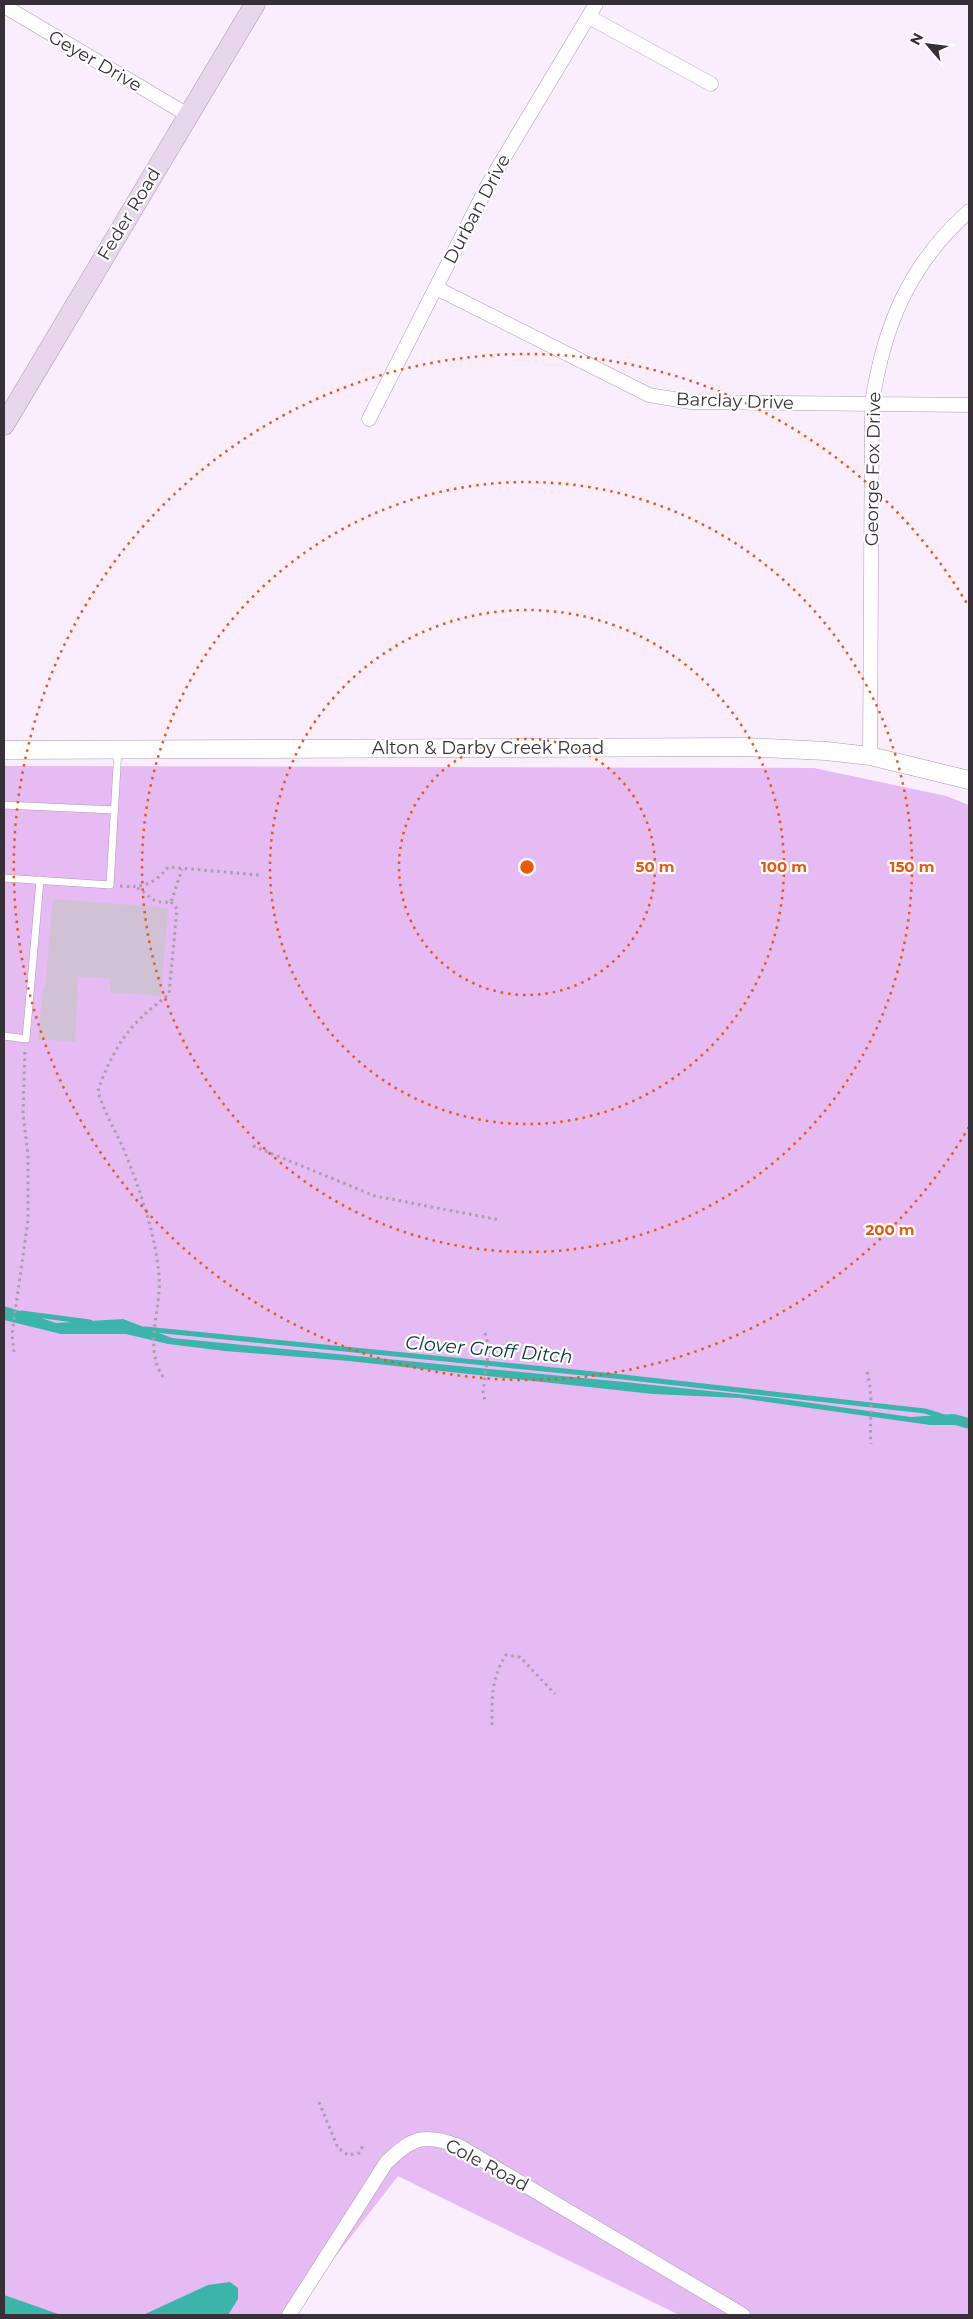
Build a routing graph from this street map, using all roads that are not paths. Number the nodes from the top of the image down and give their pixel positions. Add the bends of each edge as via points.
1 (255, 4) edge
2 (596, 4) edge
3 (4, 6) edge
4 (589, 17) junction
5 (711, 84) dead end
6 (188, 115) junction
7 (969, 211) edge
8 (436, 288) junction
9 (872, 403) junction
10 (969, 404) edge
11 (369, 419) dead end
12 (4, 425) edge
13 (118, 748) junction
14 (4, 750) edge
15 (870, 756) junction
16 (969, 780) edge
17 (4, 805) edge
18 (114, 810) junction
19 (4, 878) edge
20 (40, 880) junction
21 (4, 1036) edge
22 (289, 2315) edge
23 (743, 2315) edge

1 - 6 main road, Feder Road
2 - 4 street, Durban Drive
3 - 6 street, Geyer Drive
4 - 5 street
4 - 8 street, Durban Drive via 490,181
6 - 12 main road, Feder Road
7 - 9 street, George Fox Drive via 947,231 903,294 883,345
8 - 9 street, Barclay Drive via 649,395 691,402
8 - 11 street, Durban Drive
9 - 10 street, Barclay Drive
9 - 15 street, George Fox Drive
13 - 14 street, Alton & Darby Creek Road
13 - 15 street, Alton & Darby Creek Road via 744,747
13 - 18 lane
15 - 16 street, Alton & Darby Creek Road
17 - 18 lane
18 - 20 lane via 110,885
19 - 20 lane
20 - 21 lane via 26,1039
22 - 23 street, Cole Road via 386,2163 418,2139 431,2139 459,2146

